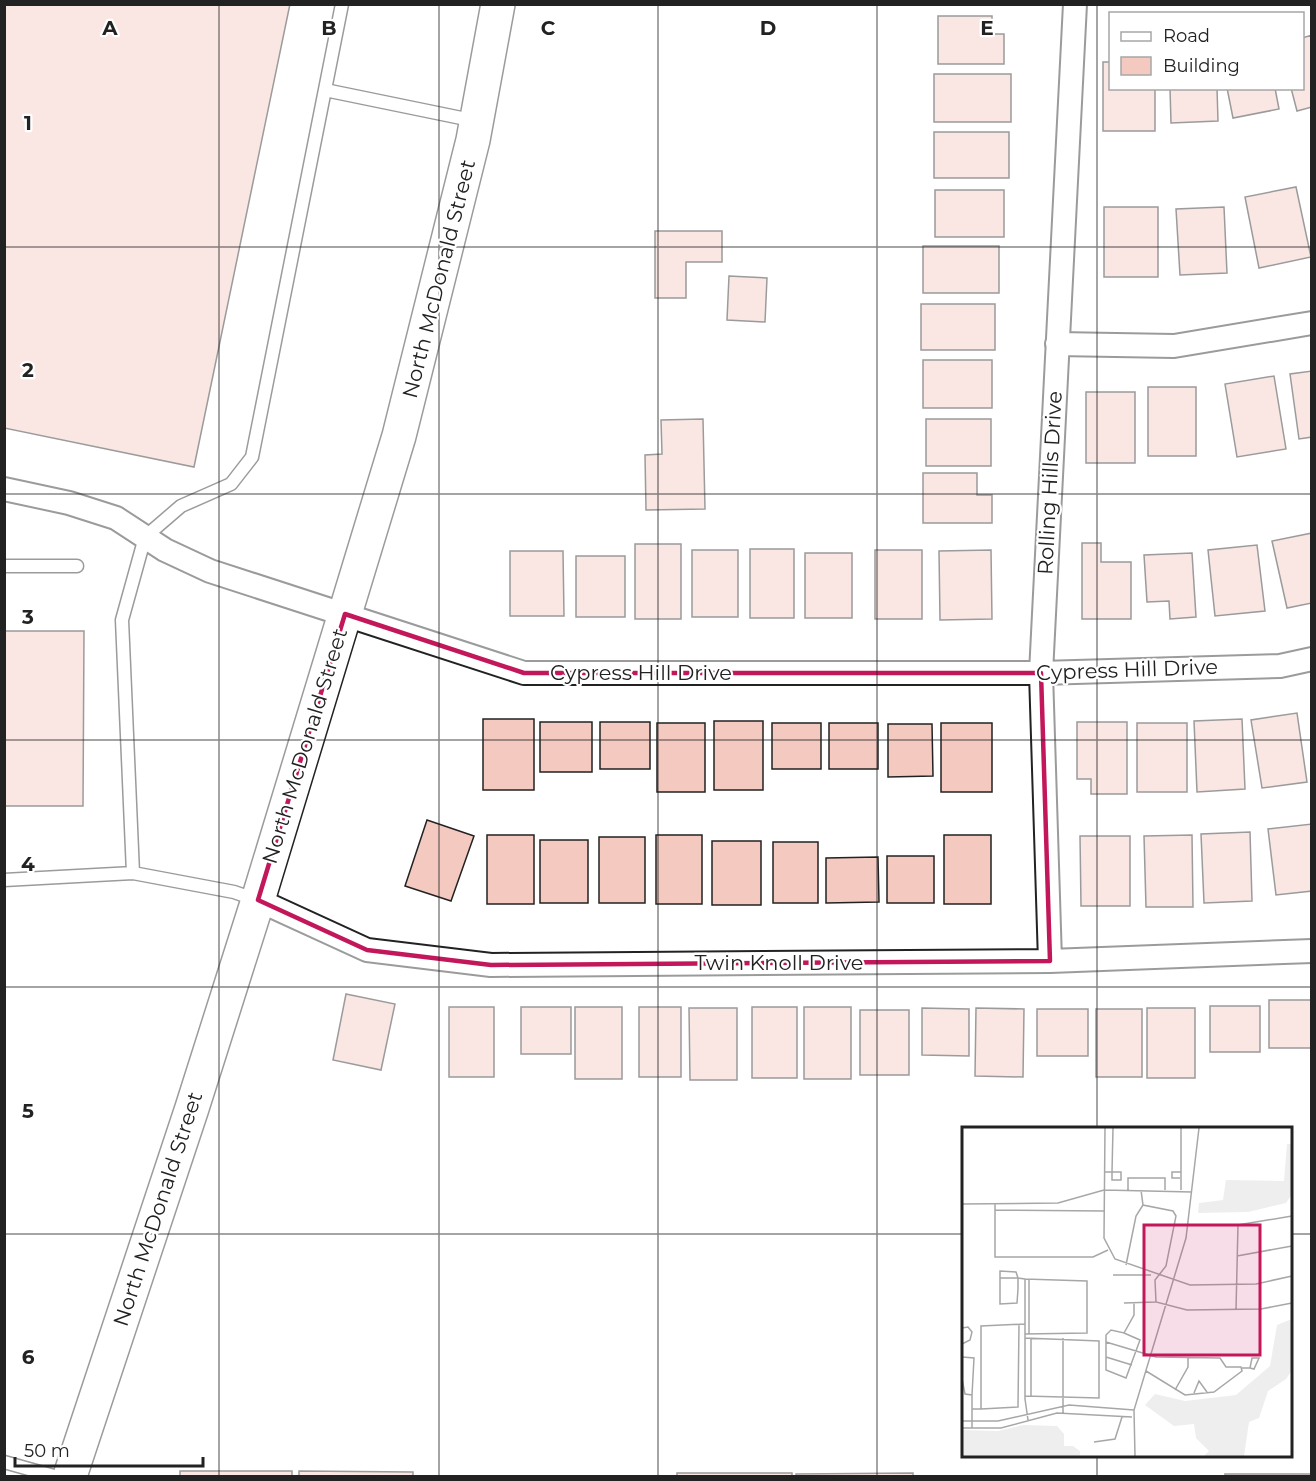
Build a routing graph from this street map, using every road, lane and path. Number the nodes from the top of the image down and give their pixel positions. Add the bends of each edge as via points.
1 (342, 4) edge
2 (498, 4) edge
3 (1075, 4) edge
4 (325, 90) junction
5 (477, 121) junction
6 (1311, 323) edge
7 (1057, 344) junction
8 (4, 489) edge
9 (145, 537) junction
10 (4, 566) edge
11 (77, 566) dead end
12 (345, 614) junction
13 (1311, 658) edge
14 (1041, 673) junction
15 (133, 873) junction
16 (4, 880) edge
17 (258, 900) junction
18 (1311, 951) edge
19 (1050, 961) junction
20 (4, 1462) edge
21 (54, 1476) edge
22 (70, 1476) edge

1 - 4 lane
2 - 5 main road, North McDonald Street
3 - 7 street, Rolling Hills Drive
4 - 5 lane
4 - 9 lane via 252,457 231,484 181,506
5 - 12 main road, North McDonald Street via 399,436
6 - 7 street via 1174,346
7 - 14 street, Rolling Hills Drive
8 - 9 street, Cypress Hill Drive via 97,511
9 - 12 street, Cypress Hill Drive via 210,571
9 - 15 lane via 122,620
10 - 11 lane
12 - 14 street, Cypress Hill Drive via 524,673
12 - 17 main road, North McDonald Street
13 - 14 street, Cypress Hill Drive via 1280,666
14 - 19 street, Rolling Hills Drive
15 - 16 lane
15 - 17 lane
17 - 19 street, Twin Knoll Drive via 367,950 491,965
17 - 22 main road, North McDonald Street
18 - 19 street, Twin Knoll Drive
20 - 21 lane

